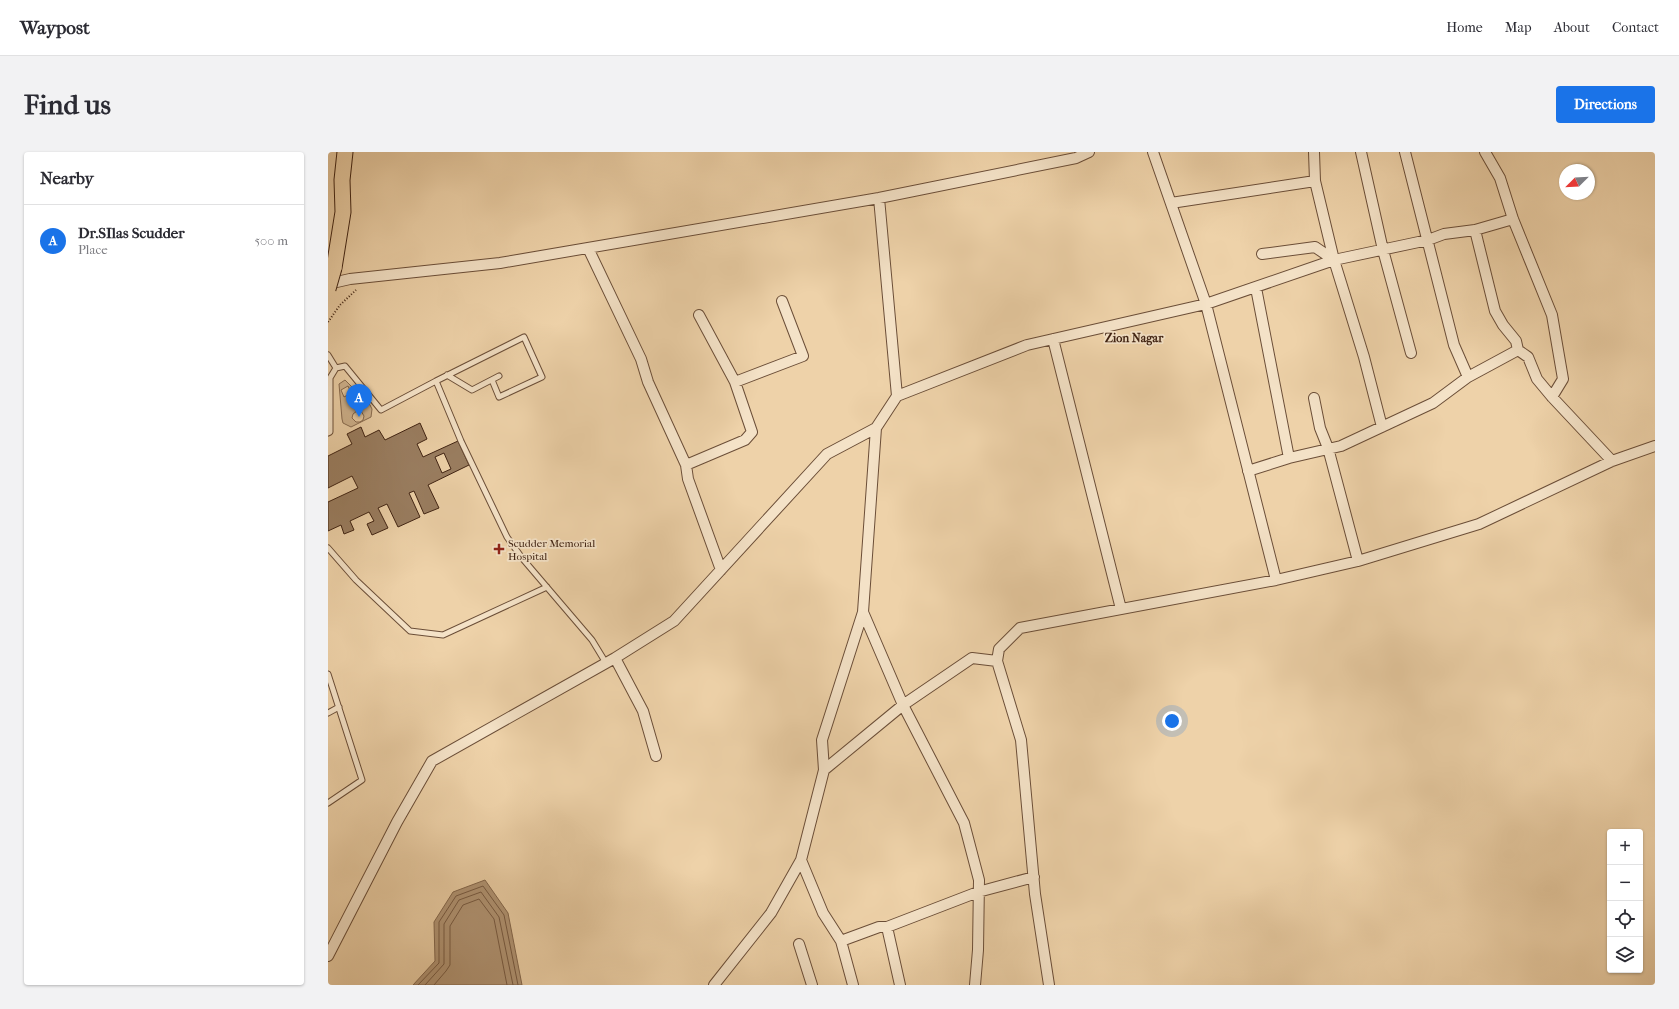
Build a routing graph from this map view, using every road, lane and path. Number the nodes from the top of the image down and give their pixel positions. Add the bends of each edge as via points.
1 (345, 152) edge
2 (1089, 152) edge
3 (1153, 152) edge
4 (1314, 152) edge
5 (1361, 152) edge
6 (1405, 152) edge
7 (1485, 152) edge
8 (1315, 181) junction
9 (879, 198) junction
10 (1171, 203) junction
11 (1513, 219) junction
12 (1475, 230) junction
13 (1428, 240) junction
14 (588, 248) junction
15 (1383, 250) junction
16 (1262, 254) dead end
17 (1334, 260) junction
18 (369, 278) junction
19 (328, 284) edge
20 (1256, 288) junction
21 (328, 289) edge
22 (782, 301) dead end
23 (1206, 304) junction
24 (699, 315) dead end
25 (328, 322) edge
26 (1053, 339) junction
27 (1518, 350) junction
28 (1411, 353) dead end
29 (328, 356) edge
30 (336, 368) junction
31 (447, 375) junction
32 (499, 376) dead end
33 (1468, 377) junction
34 (492, 380) junction
35 (436, 381) junction
36 (735, 382) junction
37 (896, 396) junction
38 (1552, 396) junction
39 (1314, 398) dead end
40 (1382, 427) junction
41 (876, 428) junction
42 (328, 433) edge
43 (1655, 446) edge
44 (1328, 448) junction
45 (1289, 458) junction
46 (1612, 461) junction
47 (686, 465) junction
48 (1248, 471) junction
49 (328, 548) edge
50 (1358, 561) junction
51 (721, 570) junction
52 (1276, 580) junction
53 (547, 587) junction
54 (1121, 609) junction
55 (863, 612) junction
56 (610, 660) junction
57 (997, 661) junction
58 (328, 674) edge
59 (903, 705) junction
60 (339, 707) junction
61 (328, 713) edge
62 (656, 756) dead end
63 (824, 770) junction
64 (328, 803) edge
65 (801, 860) junction
66 (1034, 877) junction
67 (978, 892) junction
68 (887, 927) junction
69 (841, 941) junction
70 (798, 944) dead end
71 (328, 956) edge
72 (714, 985) edge
73 (812, 985) edge
74 (853, 985) edge
75 (900, 985) edge
76 (975, 985) edge
77 (1049, 985) edge

1 - 21 main road, bridge via 342,180 343,212
2 - 9 street via 1076,158
3 - 10 street
4 - 8 street
5 - 15 street
6 - 13 street
7 - 11 street via 1500,178
8 - 10 street
8 - 17 street
9 - 14 street
9 - 37 street
10 - 23 street
11 - 12 street
11 - 38 street via 1552,315 1563,379
12 - 13 street via 1444,234
12 - 27 street via 1495,311 1516,341
13 - 15 street
13 - 33 street via 1454,345
14 - 18 street via 500,263
14 - 47 street via 641,359 648,382
15 - 17 street
15 - 28 street
16 - 17 street via 1315,247
17 - 20 street
17 - 40 street via 1364,357
18 - 19 street
18 - 25 path via 340,305
20 - 23 street
20 - 45 street
22 - 36 street via 803,356
23 - 26 street
23 - 48 street
24 - 36 street
26 - 37 street via 1027,344
26 - 54 street
27 - 33 street
27 - 38 street via 1528,357 1537,379
29 - 30 lane
30 - 35 lane via 345,366 381,410
30 - 42 lane via 330,378
31 - 34 lane via 472,390
31 - 34 lane via 524,337 542,377 500,397
31 - 35 lane
32 - 34 lane
33 - 40 street via 1433,403
35 - 53 lane via 461,441 507,537
36 - 47 street via 752,432 745,440
37 - 41 street
38 - 46 street
39 - 44 street via 1320,428
40 - 44 street via 1342,446
41 - 51 street via 827,454
41 - 55 street
43 - 46 street
44 - 45 street
44 - 50 street
45 - 48 street
46 - 50 street via 1479,524
47 - 51 street via 688,480
48 - 52 street
49 - 53 lane via 356,580 410,631 443,635
50 - 52 street
51 - 56 street via 674,621
52 - 54 street
53 - 56 lane
54 - 57 street via 1020,628 999,648
55 - 59 street
55 - 63 street via 822,740
56 - 62 street via 643,711
56 - 71 street via 432,761 397,822
57 - 59 street via 972,658
57 - 66 street via 1021,740
58 - 60 lane
59 - 63 street
59 - 67 street via 964,823 979,880
60 - 61 lane
60 - 64 lane via 362,780
63 - 65 street
65 - 69 street via 823,914
65 - 72 street via 771,913
66 - 67 street
66 - 77 street
67 - 68 street
67 - 76 street
68 - 69 street via 879,927
68 - 75 street
69 - 74 street
70 - 73 street

